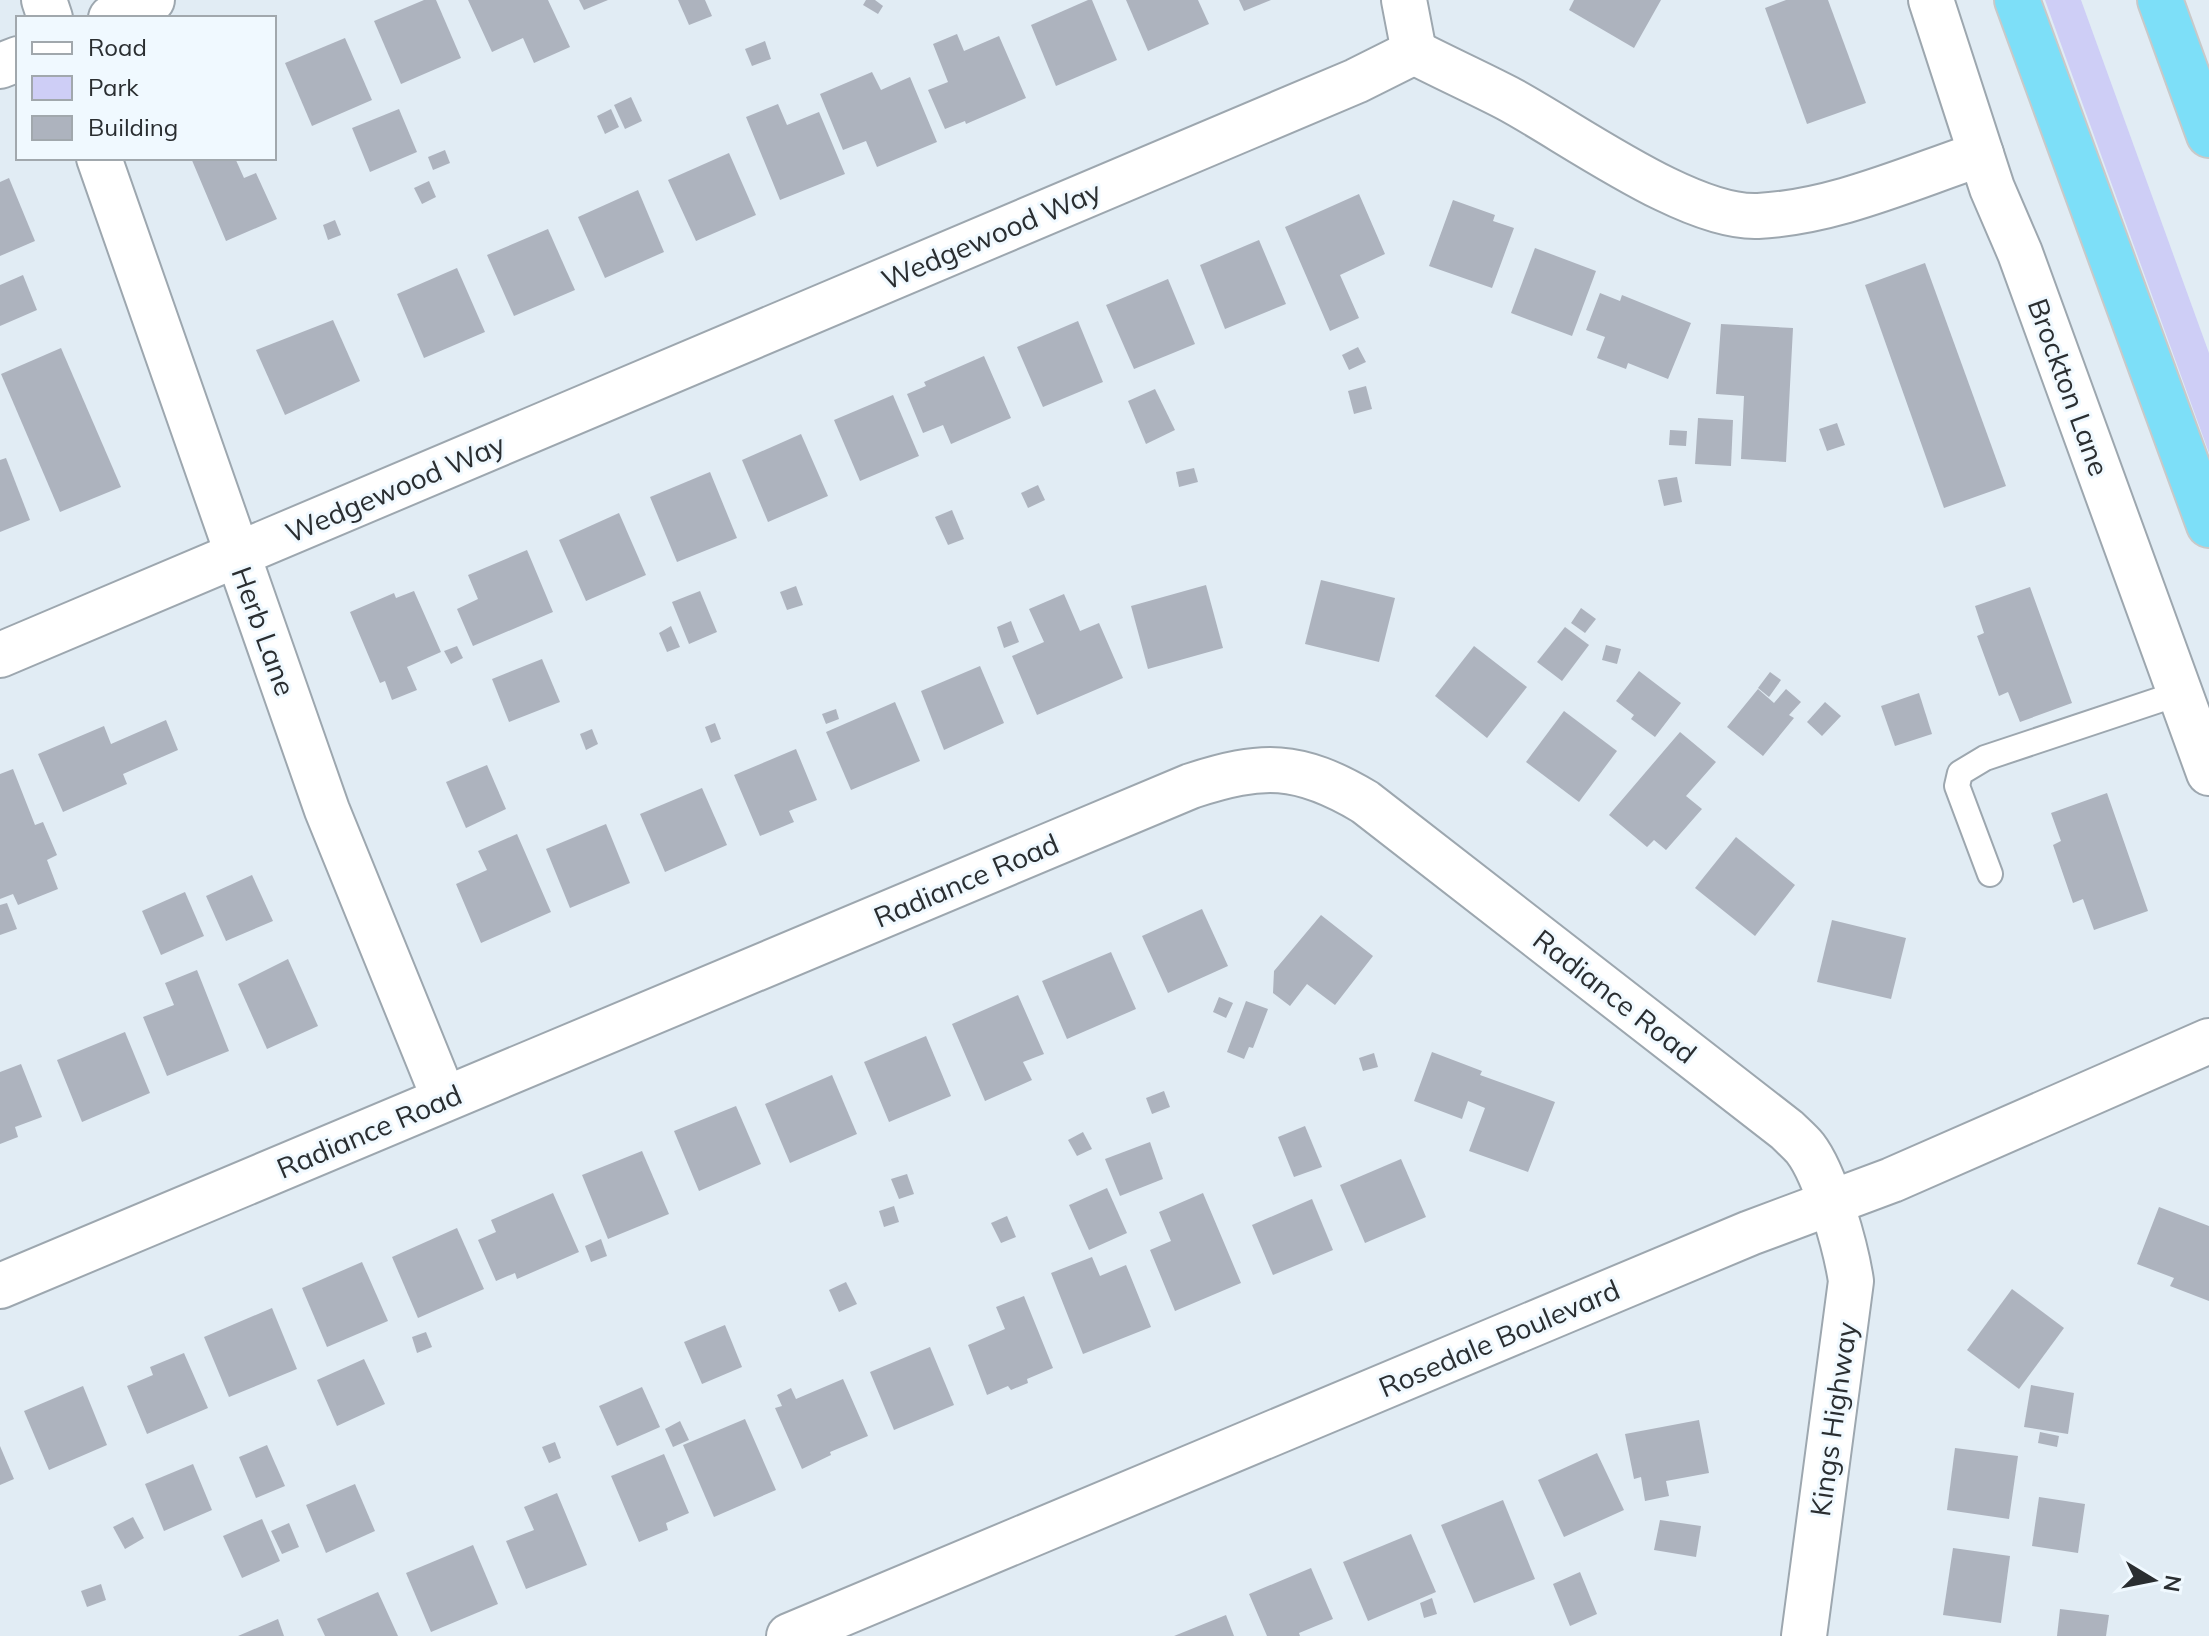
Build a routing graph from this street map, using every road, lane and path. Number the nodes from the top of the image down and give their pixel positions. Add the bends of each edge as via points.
1 (152, 0) edge
2 (1404, 0) edge
3 (1931, 0) edge
4 (2017, 0) edge
5 (2160, 0) edge
6 (116, 16) edge
7 (1414, 52) junction
8 (2209, 135) edge
9 (1981, 154) junction
10 (100, 160) edge
11 (2209, 525) edge
12 (237, 555) junction
13 (0, 655) edge
14 (2180, 693) junction
15 (2209, 773) edge
16 (1990, 874) dead end
17 (2209, 1041) edge
18 (444, 1098) junction
19 (1831, 1204) junction
20 (0, 1286) edge
21 (789, 1636) edge
22 (1804, 1636) edge

1 - 6 street
2 - 7 street
3 - 9 street, Brockton Lane
4 - 11 highway
5 - 8 highway
7 - 9 street via 1704,208 1756,216 1825,207
7 - 12 street, Wedgewood Way
9 - 14 street, Brockton Lane
10 - 12 street, Herb Lane
12 - 13 street, Wedgewood Way
12 - 18 street, Herb Lane via 327,810
14 - 15 street, Brockton Lane
14 - 16 lane via 1985,758 1960,773 1957,786
17 - 19 street, Rosedale Boulevard
18 - 19 street, Radiance Road via 1191,786 1236,771 1271,769 1314,776 1365,802 1787,1130 1807,1150
18 - 20 street, Radiance Road
19 - 21 street, Rosedale Boulevard via 1735,1239
19 - 22 street, Kings Highway via 1851,1281

